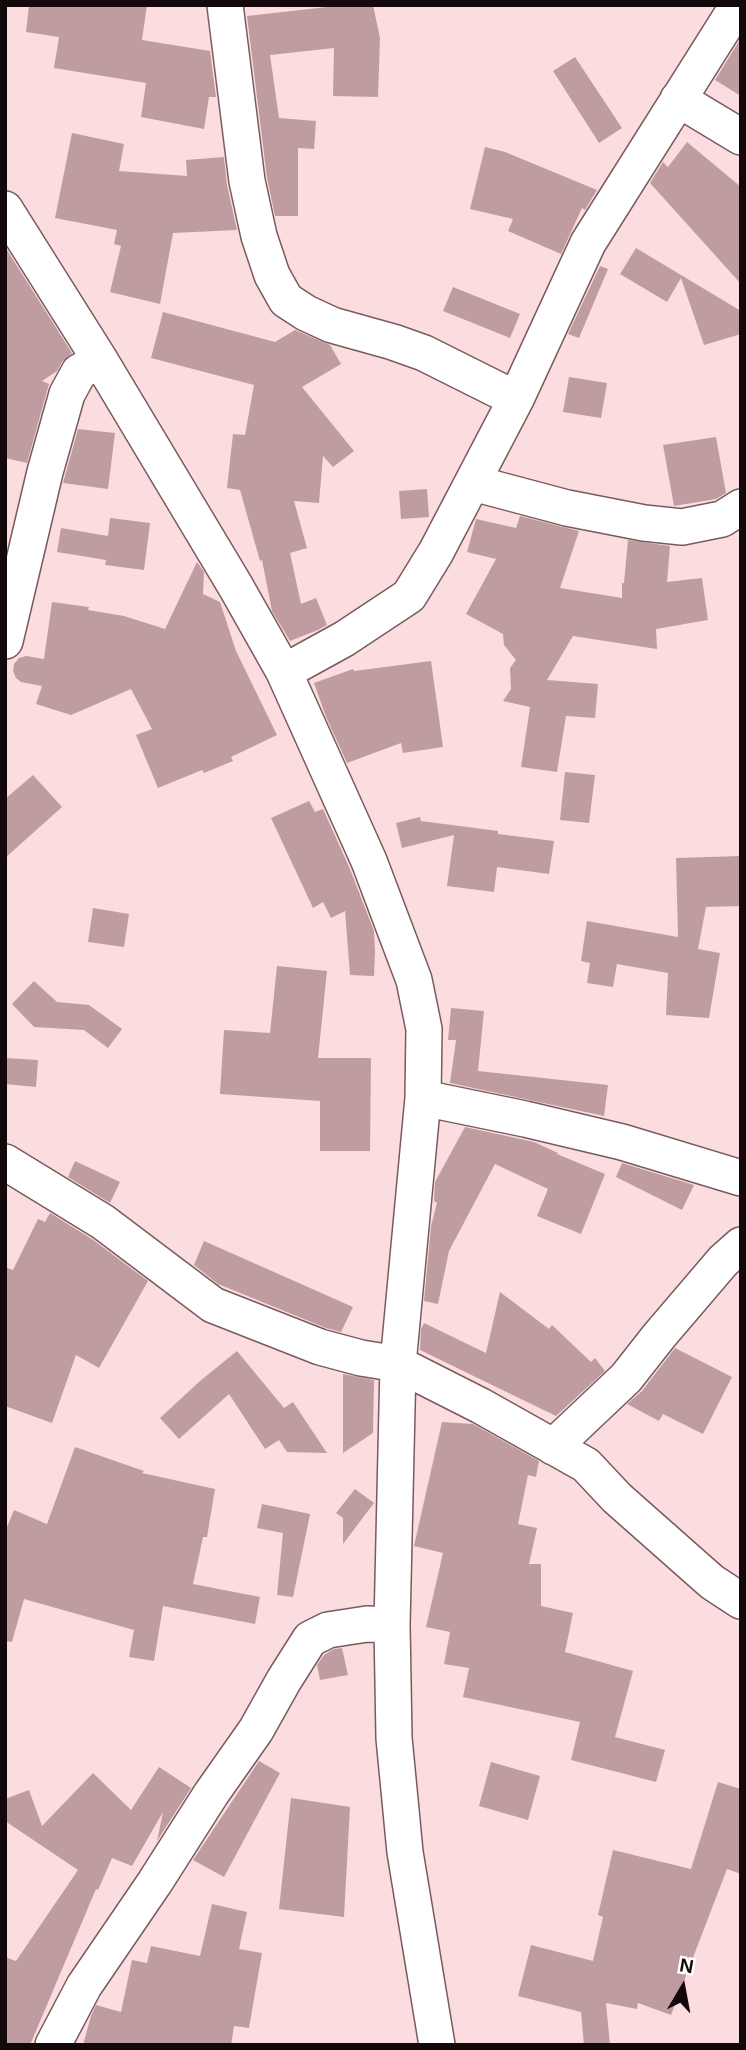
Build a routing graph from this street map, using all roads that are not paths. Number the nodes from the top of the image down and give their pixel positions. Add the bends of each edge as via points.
1 (225, 5) edge
2 (738, 5) edge
3 (678, 99) junction
4 (741, 137) edge
5 (5, 209) edge
6 (100, 360) junction
7 (516, 399) junction
8 (473, 483) junction
9 (741, 508) edge
10 (5, 641) edge
11 (284, 672) junction
12 (423, 1098) junction
13 (5, 1162) edge
14 (741, 1178) edge
15 (741, 1245) edge
16 (398, 1364) junction
17 (553, 1447) junction
18 (741, 1601) edge
19 (392, 1625) junction
20 (53, 2045) edge
21 (436, 2045) edge

1 - 7 street via 247,181 259,236 286,300 332,325 424,353
2 - 3 street
3 - 4 street
3 - 7 street via 588,243
5 - 6 street
6 - 10 street via 79,372 67,394
6 - 11 street
7 - 8 street
8 - 9 street via 567,508 682,527 722,519
8 - 11 street via 409,596
11 - 12 street via 369,861 414,981 424,1029
12 - 14 street via 622,1142
12 - 16 street
13 - 16 street via 103,1222 213,1305 320,1347
15 - 17 street via 626,1378
16 - 17 street
16 - 19 street
17 - 18 street via 586,1465 712,1582
19 - 20 street via 328,1630 310,1639 256,1730 84,1986
19 - 21 street via 394,1738 405,1852

